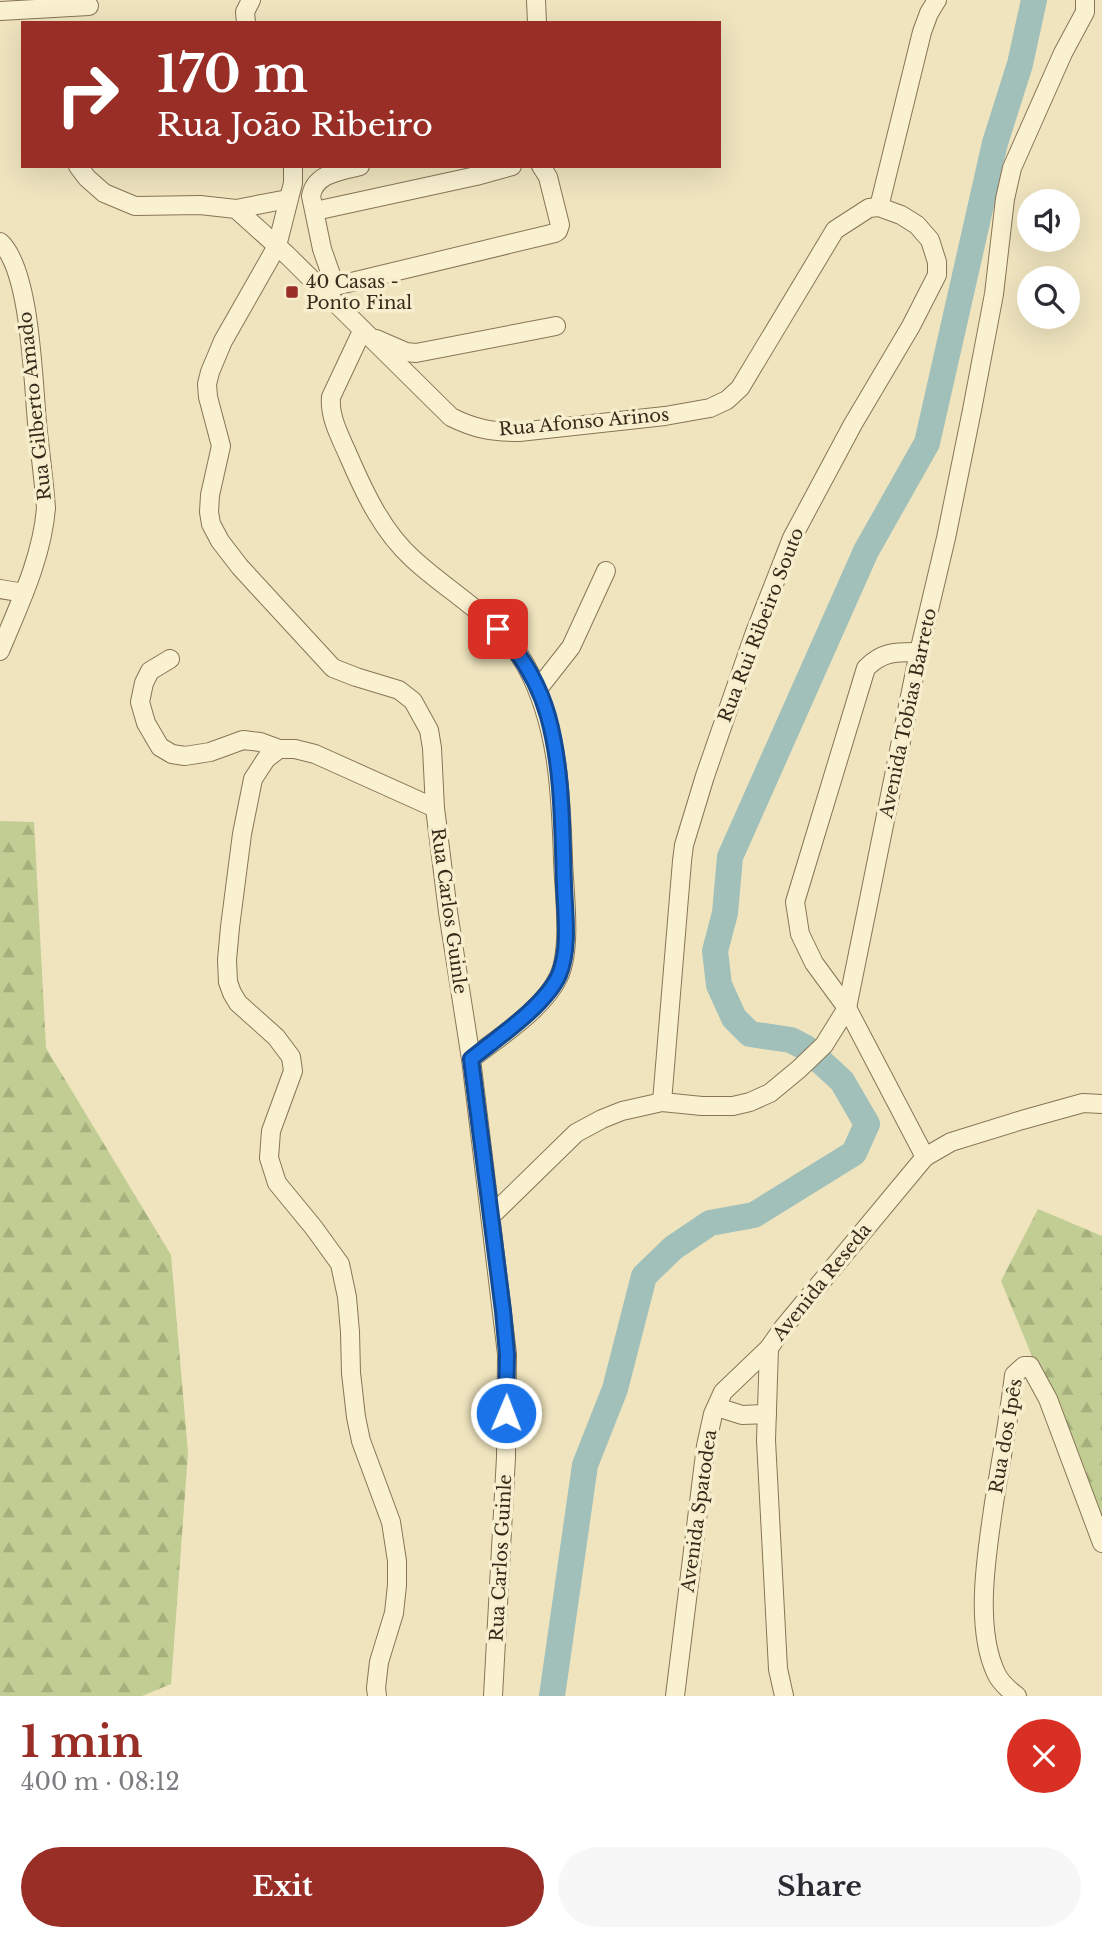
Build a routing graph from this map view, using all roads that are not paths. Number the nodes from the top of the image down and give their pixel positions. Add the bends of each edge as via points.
1 (251, 0) edge
2 (536, 0) edge
3 (937, 0) edge
4 (1090, 4) edge
5 (89, 10) edge
6 (0, 11) edge
7 (246, 21) edge
8 (537, 21) edge
9 (80, 168) edge
10 (293, 168) edge
11 (353, 168) edge
12 (505, 168) edge
13 (542, 168) edge
14 (288, 200) junction
15 (879, 207) junction
16 (236, 209) junction
17 (315, 211) junction
18 (0, 242) edge
19 (322, 249) junction
20 (282, 251) junction
21 (556, 326) dead end
22 (364, 333) junction
23 (606, 571) dead end
24 (0, 589) edge
25 (24, 593) junction
26 (0, 651) edge
27 (919, 652) junction
28 (170, 659) dead end
29 (538, 690) junction
30 (279, 749) junction
31 (435, 808) junction
32 (847, 1008) junction
33 (471, 1059) junction
34 (662, 1102) junction
35 (1102, 1104) edge
36 (925, 1157) junction
37 (491, 1216) junction
38 (769, 1348) junction
39 (717, 1406) junction
40 (767, 1414) junction
41 (1102, 1543) edge
42 (377, 1696) edge
43 (493, 1696) edge
44 (675, 1696) edge
45 (784, 1696) edge
46 (1017, 1696) edge

1 - 7 street
2 - 8 street
3 - 15 street via 922,32
4 - 27 street, Avenida Tobias Barreto via 1012,168 972,410
5 - 6 street
9 - 16 street via 104,193 135,206
10 - 14 street, Rua Carlos Guinle
11 - 17 street via 318,181 311,196
12 - 17 street
13 - 19 street via 560,225 555,233 335,286
14 - 16 street
14 - 20 street, Rua Carlos Guinle
15 - 22 street, Rua Afonso Arinos via 869,208 835,230 740,388 710,408 519,432 471,427 451,417
15 - 34 street, Rua Rui Ribeiro Souto via 917,225 930,240 937,275 792,538 705,776 684,845
16 - 20 street, Rua Afonso Arinos
17 - 19 street
18 - 25 street, Rua Gilberto Amado via 16,266 30,340 44,475 44,528
19 - 20 street
20 - 22 street, Rua Afonso Arinos
20 - 31 street, Rua Carlos Guinle via 223,341 210,372 208,397 221,446 210,495 211,524 240,566 334,668 399,690 413,701 429,730
21 - 22 street via 416,354
22 - 29 street via 330,407 359,480 396,542 487,618 508,640
23 - 29 street via 571,647
24 - 25 street
25 - 26 street, Rua Gilberto Amado
27 - 32 street, Avenida Tobias Barreto
27 - 32 street via 883,655 866,668 795,902 807,951
28 - 30 street via 150,671 140,702 160,747 185,756 243,740
29 - 33 street via 555,752 562,818 566,939 562,962 559,976 542,1000
30 - 31 street via 315,754
30 - 42 street via 253,779 230,928 228,982 238,1003 292,1058 293,1071 271,1132 269,1158 277,1183 340,1265 347,1297 356,1418 391,1522 397,1561 394,1613 379,1662
31 - 33 street, Rua Carlos Guinle
32 - 34 street, Avenida Tobias Barreto via 824,1045 770,1093 717,1107
32 - 36 street
33 - 37 street, Rua Carlos Guinle
34 - 37 street, Avenida Tobias Barreto via 622,1111 576,1133
35 - 36 street, Avenida Reseda via 1083,1103 1021,1120 951,1142
36 - 38 street, Avenida Reseda
37 - 43 street, Rua Carlos Guinle via 507,1354
38 - 39 street, Avenida Spatodea via 723,1392
38 - 40 street, Avenida Reseda
39 - 40 street via 742,1415
39 - 44 street, Avenida Spatodea via 706,1446
40 - 45 street, Avenida Reseda via 778,1669
41 - 46 street, Rua dos Ipês via 1045,1392 1030,1367 1024,1366 1014,1375 988,1543 984,1601 987,1647 996,1675

